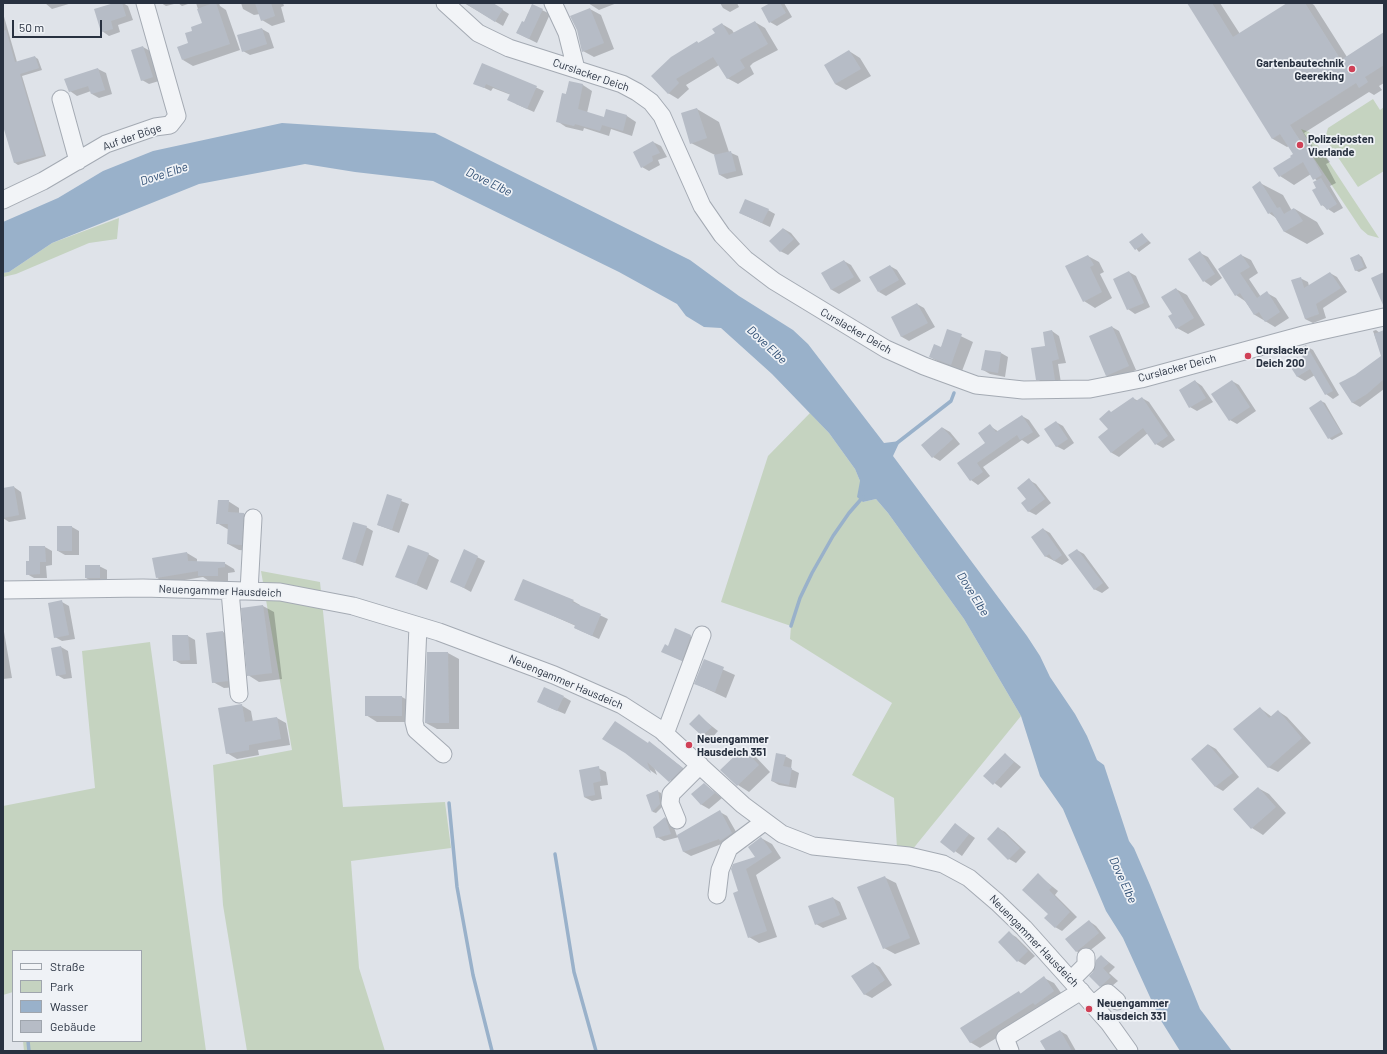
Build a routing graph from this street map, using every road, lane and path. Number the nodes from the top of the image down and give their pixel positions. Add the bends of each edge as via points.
1 (145, 3) edge
2 (445, 3) edge
3 (553, 3) edge
4 (576, 69) junction
5 (61, 99) dead end
6 (78, 161) junction
7 (3, 200) edge
8 (1384, 317) edge
9 (253, 518) dead end
10 (3, 590) edge
11 (230, 590) junction
12 (249, 591) junction
13 (418, 626) junction
14 (702, 635) dead end
15 (239, 694) dead end
16 (665, 734) junction
17 (442, 754) dead end
18 (700, 765) junction
19 (677, 820) dead end
20 (764, 822) junction
21 (717, 895) dead end
22 (1086, 957) dead end
23 (1076, 986) junction
24 (1117, 1001) dead end
25 (1093, 1005) junction
26 (1010, 1051) edge
27 (1129, 1051) edge

1 - 6 street, Auf der Böge via 177,116 170,125 155,127 106,144
2 - 4 street, Curslacker Deich via 478,33 509,48
3 - 4 street via 567,33
4 - 8 street, Curslacker Deich via 622,84 651,102 669,129 702,206 722,235 745,259 774,281 886,349 976,385 1023,390 1090,389 1141,379 1307,334
5 - 6 street
6 - 7 street, Auf der Böge
9 - 12 street
10 - 11 street, Neuengammer Hausdeich
11 - 12 street, Neuengammer Hausdeich
11 - 15 street
12 - 13 street, Neuengammer Hausdeich via 280,592 353,606
13 - 16 street, Neuengammer Hausdeich via 554,675 622,705
13 - 17 street via 414,722 416,730
14 - 16 street
16 - 18 street, Neuengammer Hausdeich
18 - 19 street via 671,794 670,803
18 - 20 street, Neuengammer Hausdeich
20 - 21 street via 729,848 720,870
20 - 23 street, Neuengammer Hausdeich via 782,834 813,846 909,856 944,864 970,878 997,902
22 - 23 street via 1086,965
23 - 25 street, Neuengammer Hausdeich
23 - 26 street via 1005,1038
24 - 25 street via 1108,993
25 - 27 street, Neuengammer Hausdeich

